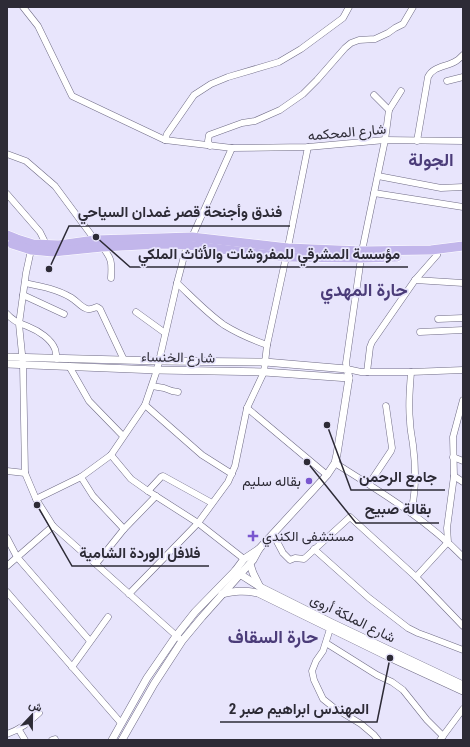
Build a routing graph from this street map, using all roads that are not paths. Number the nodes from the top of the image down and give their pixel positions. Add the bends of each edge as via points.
1 (23, 7) edge
2 (349, 7) edge
3 (413, 7) edge
4 (463, 55) edge
5 (463, 77) edge
6 (447, 81) dead end
7 (401, 91) dead end
8 (374, 95) dead end
9 (389, 110) junction
10 (165, 140) junction
11 (385, 140) junction
12 (417, 141) junction
13 (463, 141) edge
14 (210, 146) junction
15 (308, 147) junction
16 (232, 148) junction
17 (7, 154) edge
18 (378, 176) junction
19 (463, 187) edge
20 (374, 193) junction
21 (7, 194) edge
22 (463, 207) edge
23 (7, 235) edge
24 (192, 237) junction
25 (96, 240) junction
26 (7, 242) edge
27 (46, 244) junction
28 (187, 245) junction
29 (463, 246) edge
30 (102, 247) junction
31 (31, 250) junction
32 (287, 252) junction
33 (463, 252) edge
34 (361, 255) junction
35 (437, 255) junction
36 (111, 278) dead end
37 (415, 280) junction
38 (25, 283) junction
39 (177, 283) junction
40 (463, 283) edge
41 (23, 295) junction
42 (136, 312) dead end
43 (7, 314) edge
44 (64, 314) dead end
45 (463, 318) edge
46 (438, 319) dead end
47 (19, 324) junction
48 (463, 330) edge
49 (420, 332) dead end
50 (166, 333) junction
51 (267, 345) junction
52 (7, 356) edge
53 (57, 359) junction
54 (124, 360) junction
55 (22, 361) junction
56 (159, 361) junction
57 (265, 362) junction
58 (7, 364) edge
59 (69, 366) junction
60 (347, 369) junction
61 (157, 370) junction
62 (463, 370) edge
63 (264, 372) junction
64 (364, 372) junction
65 (411, 372) junction
66 (349, 378) junction
67 (152, 386) junction
68 (178, 392) dead end
69 (463, 400) edge
70 (145, 405) junction
71 (386, 406) dead end
72 (247, 408) junction
73 (123, 436) junction
74 (110, 455) junction
75 (453, 457) junction
76 (463, 461) edge
77 (335, 462) junction
78 (7, 471) edge
79 (25, 473) junction
80 (232, 474) junction
81 (327, 475) junction
82 (454, 476) junction
83 (81, 477) junction
84 (463, 482) edge
85 (369, 484) junction
86 (148, 491) junction
87 (156, 496) junction
88 (36, 499) junction
89 (212, 503) junction
90 (411, 513) junction
91 (198, 523) junction
92 (53, 526) junction
93 (124, 529) junction
94 (273, 534) junction
95 (7, 538) edge
96 (448, 542) junction
97 (314, 549) junction
98 (17, 557) junction
99 (463, 557) edge
100 (247, 561) junction
101 (96, 564) junction
102 (7, 566) edge
103 (237, 572) junction
104 (416, 577) junction
105 (259, 590) junction
106 (7, 592) edge
107 (129, 594) junction
108 (222, 594) junction
109 (108, 617) dead end
110 (463, 626) edge
111 (330, 629) junction
112 (176, 636) junction
113 (90, 641) junction
114 (182, 641) junction
115 (326, 643) junction
116 (463, 650) edge
117 (72, 667) junction
118 (463, 685) edge
119 (463, 691) edge
120 (463, 709) edge
121 (39, 713) dead end
122 (121, 723) junction
123 (19, 730) junction
124 (7, 734) edge
125 (442, 738) edge
126 (25, 740) edge
127 (112, 740) edge
128 (122, 740) edge
129 (378, 740) edge

1 - 10 street, شارع المحكمه via 38,26 72,96
2 - 10 street via 344,18 279,62 228,77 210,84 194,95
3 - 14 street via 403,24 375,39 350,43 303,94 280,110 209,135
4 - 12 street via 455,62 430,73
5 - 6 street
7 - 9 street
8 - 9 street
9 - 11 street
10 - 14 street, شارع المحكمه
11 - 12 street, شارع المحكمه
11 - 15 street, شارع المحكمه
11 - 18 street
12 - 13 street, شارع المحكمه
14 - 16 street, شارع المحكمه
15 - 16 street, شارع المحكمه
15 - 32 street
16 - 24 street
17 - 25 street via 26,161 55,186
18 - 19 street via 441,188
18 - 20 street
20 - 22 street
20 - 34 street
21 - 27 street via 40,232
23 - 27 main road via 33,244
24 - 25 main road
24 - 32 main road
25 - 27 main road via 59,245
26 - 31 main road
28 - 30 main road
28 - 32 main road
28 - 39 street
29 - 34 main road
30 - 31 main road via 54,252
30 - 36 street via 110,256
31 - 38 street
32 - 34 main road
32 - 51 street
33 - 35 main road
34 - 35 main road
34 - 60 street
35 - 37 street
37 - 40 street
37 - 64 street via 372,342
38 - 41 street
38 - 54 street via 61,292 86,309 100,309
39 - 50 street
39 - 51 street via 224,325
41 - 44 street
41 - 47 street
42 - 50 street
43 - 47 street
45 - 46 street
47 - 53 street via 47,338 55,348
47 - 55 street
48 - 49 street
50 - 56 street
51 - 57 street
52 - 55 street, شارع الخنساء
53 - 54 street, شارع الخنساء
53 - 55 street, شارع الخنساء
54 - 56 street, شارع الخنساء
55 - 58 street, شارع الخنساء
55 - 59 street, شارع الخنساء
55 - 79 street
56 - 57 street, شارع الخنساء
56 - 61 street
57 - 60 street, شارع الخنساء
57 - 63 street
59 - 61 street, شارع الخنساء
59 - 73 street via 89,401
60 - 64 street
60 - 66 street
61 - 63 street, شارع الخنساء
61 - 67 street
62 - 65 street
63 - 66 street, شارع الخنساء
63 - 72 street
64 - 65 street
64 - 66 street
65 - 90 street via 409,405 415,476
66 - 77 street
67 - 68 street
67 - 70 street
69 - 75 street via 453,437
70 - 73 street
70 - 80 street via 202,455
71 - 85 street via 392,451
72 - 80 street
72 - 81 street
73 - 74 street
74 - 83 street
74 - 86 street via 131,479
75 - 76 street
75 - 82 street
77 - 81 street
77 - 85 street
78 - 79 street
79 - 88 street
80 - 89 street
81 - 94 street
82 - 84 street
82 - 96 street via 447,528
83 - 88 street
83 - 93 street via 93,496
85 - 90 street
86 - 87 street
86 - 89 street via 163,476
87 - 91 street
87 - 93 street
88 - 92 street
89 - 91 street
90 - 96 street
91 - 100 street
91 - 107 street
92 - 98 street
92 - 101 street
93 - 101 street
94 - 97 street via 283,553 290,560 304,559
94 - 100 street
95 - 98 street
96 - 99 street
96 - 104 street
97 - 104 street via 350,517
97 - 116 street via 408,628
98 - 102 street
98 - 113 street
100 - 103 street
100 - 105 street
101 - 107 street
103 - 105 street, شارع الملكة أروى
103 - 108 street
103 - 112 street via 195,612
104 - 110 street
105 - 108 street
105 - 111 street, شارع الملكة أروى
105 - 118 street, شارع الملكة أروى
106 - 117 street
107 - 112 street
108 - 114 street
109 - 113 street
111 - 115 street
111 - 119 street, شارع الملكة أروى
112 - 114 street
112 - 122 street via 147,678
113 - 117 street
114 - 128 street
115 - 125 street via 404,690
115 - 129 street via 312,671 323,699 361,724
117 - 122 street
120 - 125 street
121 - 123 street
122 - 127 street
123 - 124 street
123 - 126 street

